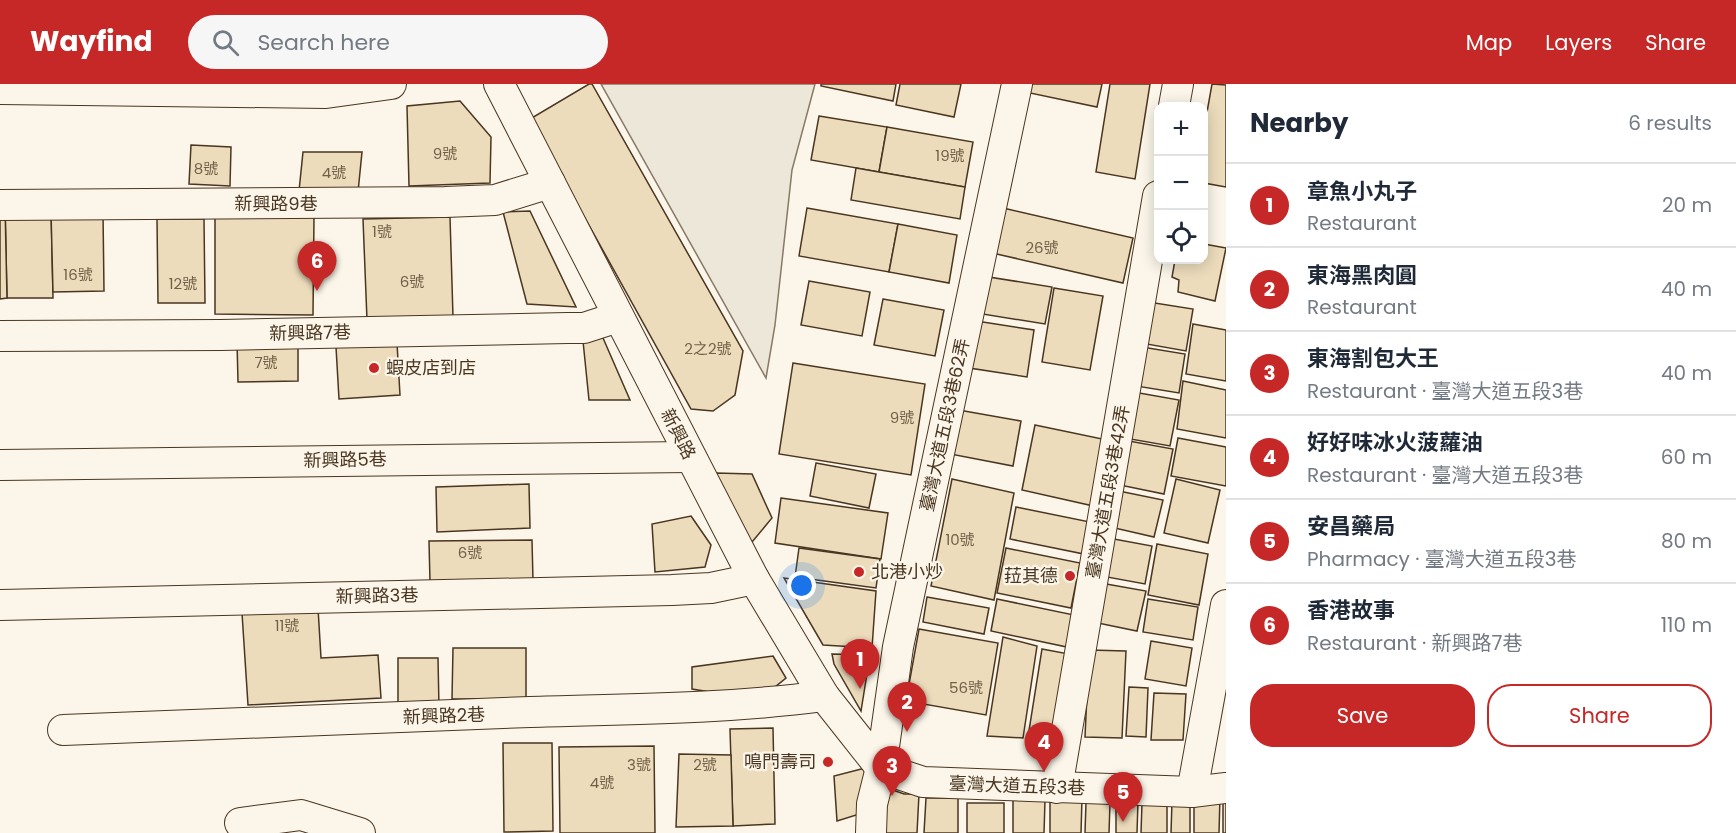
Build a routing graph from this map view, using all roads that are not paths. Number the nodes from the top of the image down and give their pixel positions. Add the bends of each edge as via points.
1 (392, 84) edge
2 (499, 84) edge
3 (1017, 84) edge
4 (1178, 84) edge
5 (0, 89) edge
6 (1175, 102) edge
7 (550, 183) junction
8 (0, 205) edge
9 (1156, 210) edge
10 (618, 317) junction
11 (0, 336) edge
12 (690, 457) junction
13 (0, 465) edge
14 (754, 579) junction
15 (0, 605) edge
16 (1226, 605) edge
17 (824, 696) junction
18 (63, 730) dead end
19 (882, 768) junction
20 (1057, 788) junction
21 (1226, 788) edge
22 (1192, 792) junction
23 (240, 823) dead end
24 (360, 833) edge
25 (871, 833) edge

1 - 5 street via 326,93
2 - 7 street, 新興路
3 - 19 street, 臺灣大道五段3巷62弄 via 898,647
4 - 6 street
7 - 8 street, 新興路9巷 via 495,200
7 - 10 street, 新興路
9 - 20 street, 臺灣大道五段3巷42弄
10 - 11 street, 新興路7巷 via 584,328
10 - 12 street, 新興路
12 - 13 street, 新興路5巷
12 - 14 street, 新興路
14 - 15 street, 新興路3巷 via 711,588 672,590
14 - 17 street, 新興路
16 - 22 street
17 - 18 street, 新興路2巷 via 681,709
17 - 19 street, 新興路
19 - 20 street, 臺灣大道五段3巷 via 923,782
19 - 25 street, 臺灣大道五段3巷62弄 via 872,804
20 - 22 street, 臺灣大道五段3巷
21 - 22 street, 臺灣大道五段3巷
23 - 24 street via 301,815

